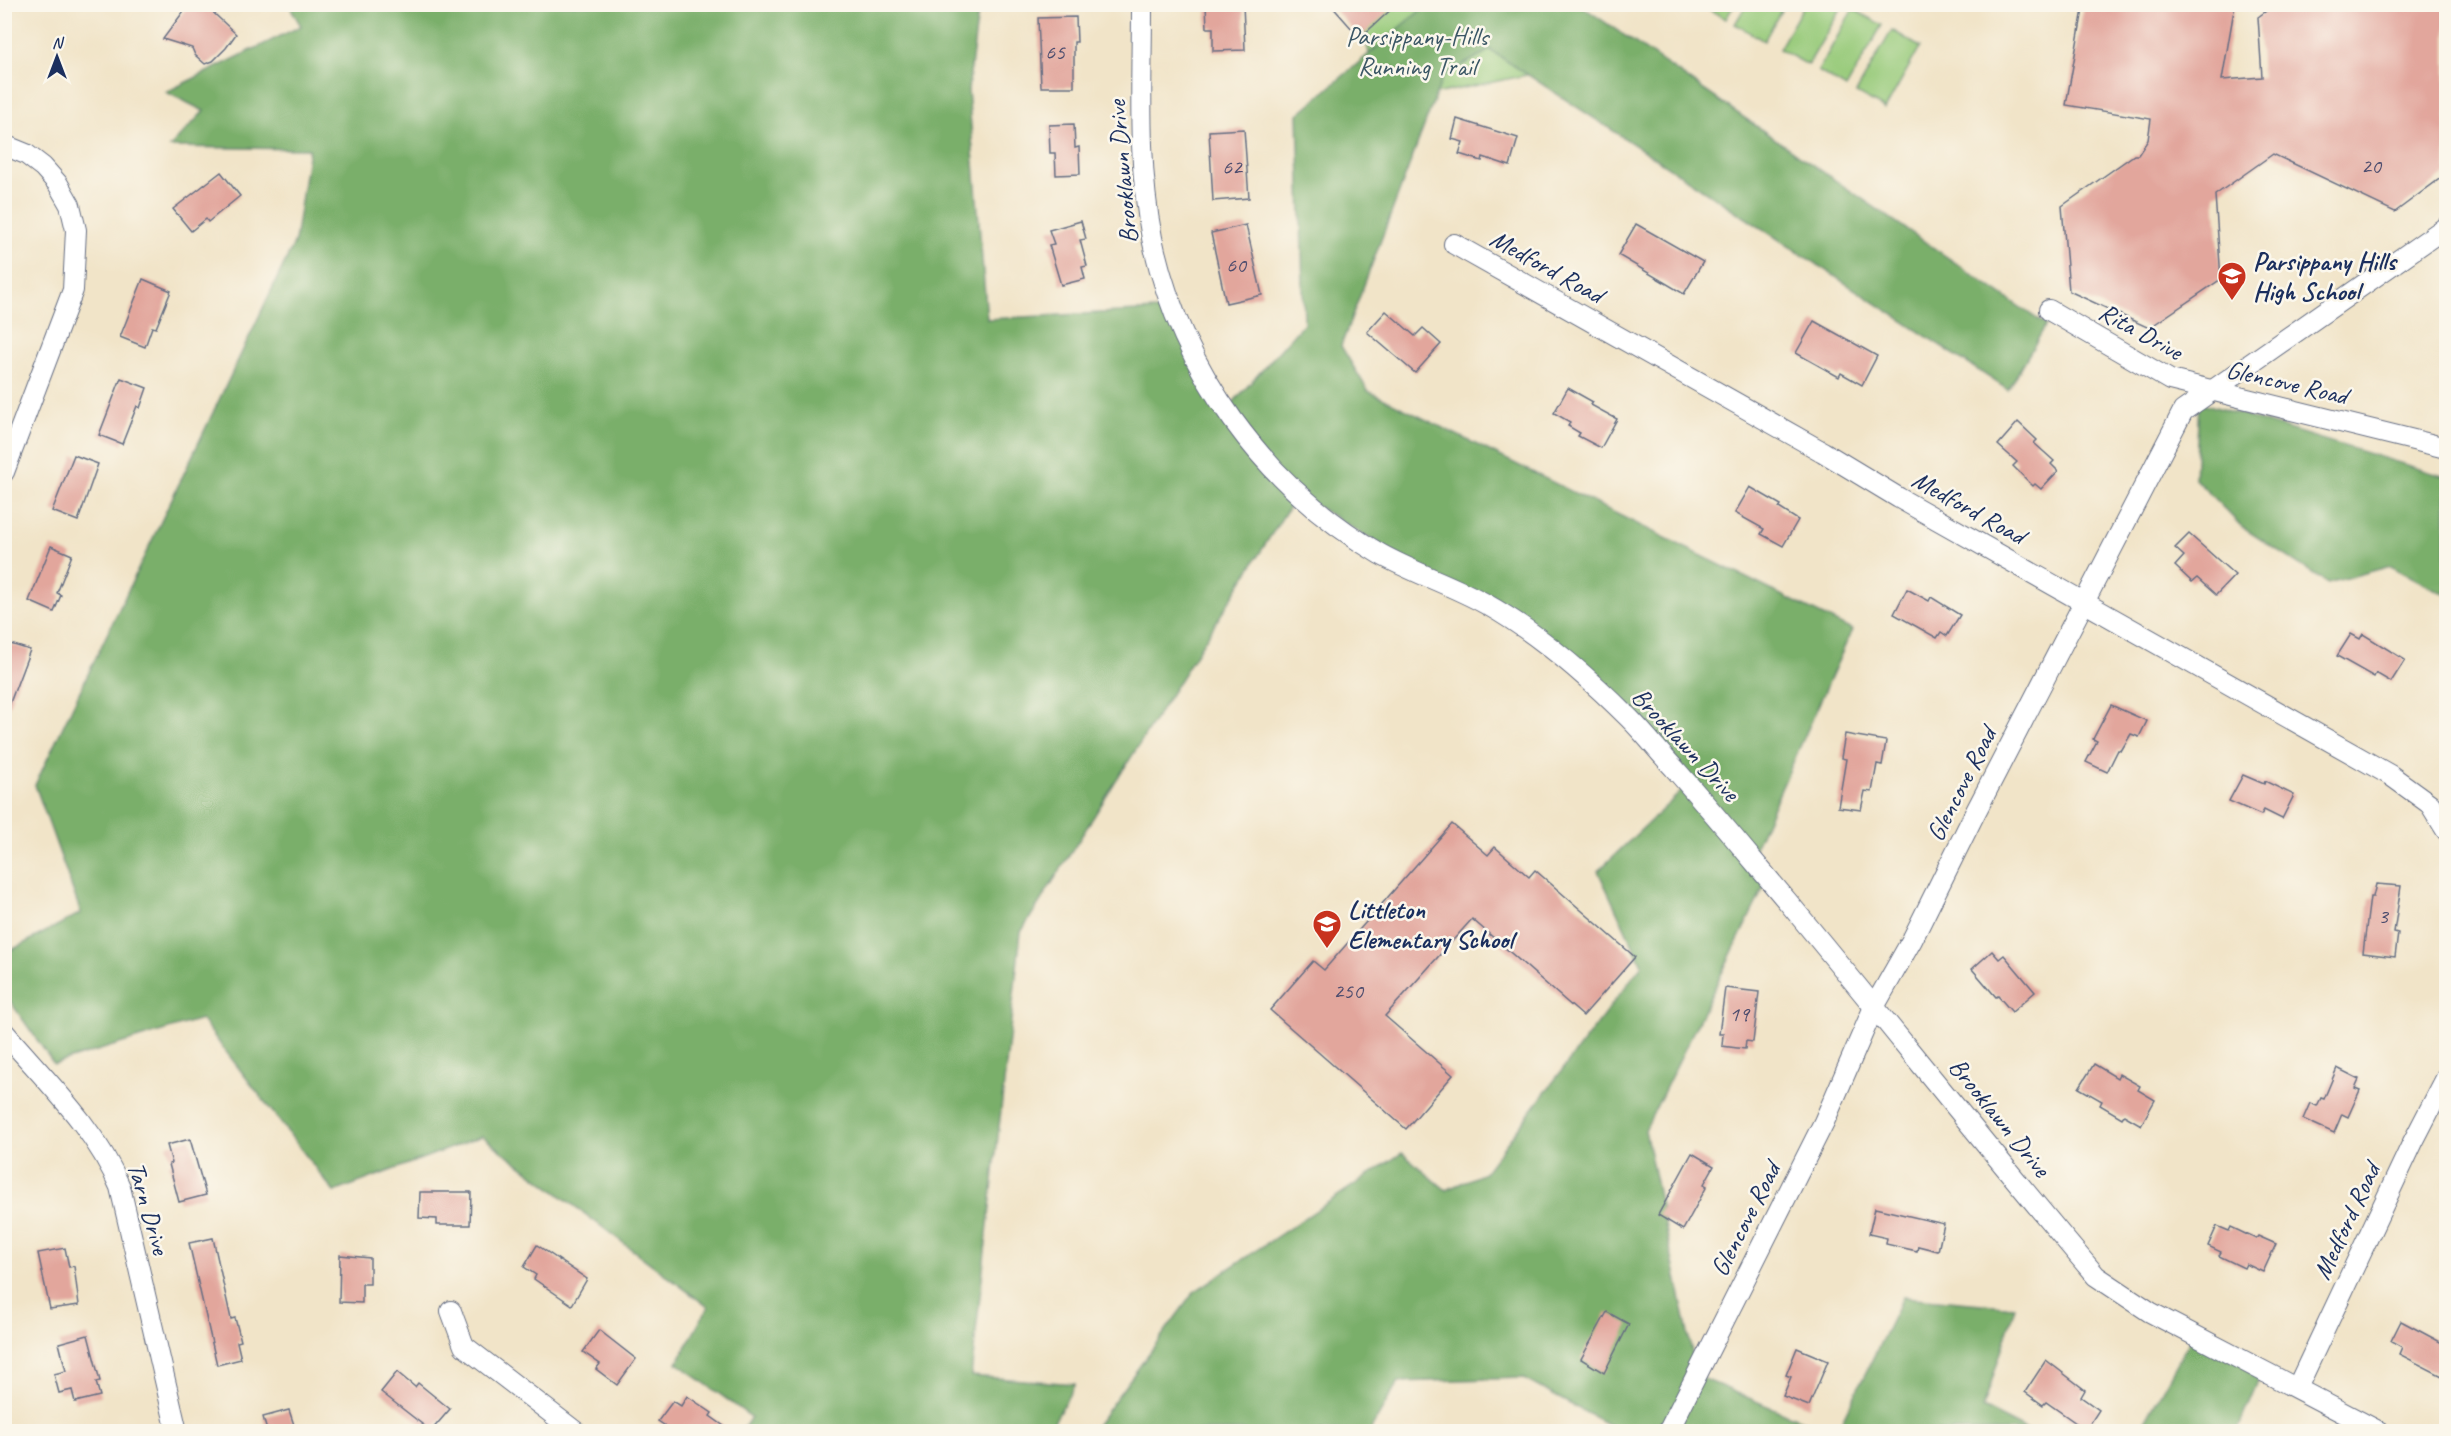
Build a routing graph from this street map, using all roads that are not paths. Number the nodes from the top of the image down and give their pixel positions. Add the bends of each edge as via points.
1 (1142, 4) edge
2 (4, 145) edge
3 (2446, 227) edge
4 (1454, 244) dead end
5 (2049, 310) dead end
6 (2211, 391) junction
7 (2446, 448) edge
8 (4, 471) edge
9 (2083, 601) junction
10 (2446, 830) edge
11 (1874, 1007) junction
12 (4, 1032) edge
13 (2446, 1078) edge
14 (451, 1311) dead end
15 (2297, 1388) junction
16 (177, 1431) edge
17 (576, 1431) edge
18 (1668, 1431) edge
19 (2380, 1431) edge

1 - 11 street, Brooklawn Drive via 1145,188 1152,238 1178,323 1222,405 1255,450 1296,493 1323,514 1382,555 1486,604 1531,633 1630,719
2 - 8 street via 43,166 70,206 76,230 73,290
3 - 6 street
4 - 9 street, Medford Road
5 - 6 street, Rita Drive via 2170,381
6 - 7 street, Glencove Road
6 - 9 street, Glencove Road via 2182,411
9 - 10 street, Medford Road via 2390,775 2430,804
9 - 11 street, Glencove Road via 1912,940
11 - 15 street, Brooklawn Drive via 2096,1276 2150,1312
11 - 18 street, Glencove Road via 1824,1122
12 - 16 street, Tarn Drive via 109,1161 120,1187
13 - 15 street, Medford Road
14 - 17 street via 464,1346
15 - 19 street, Brooklawn Drive

